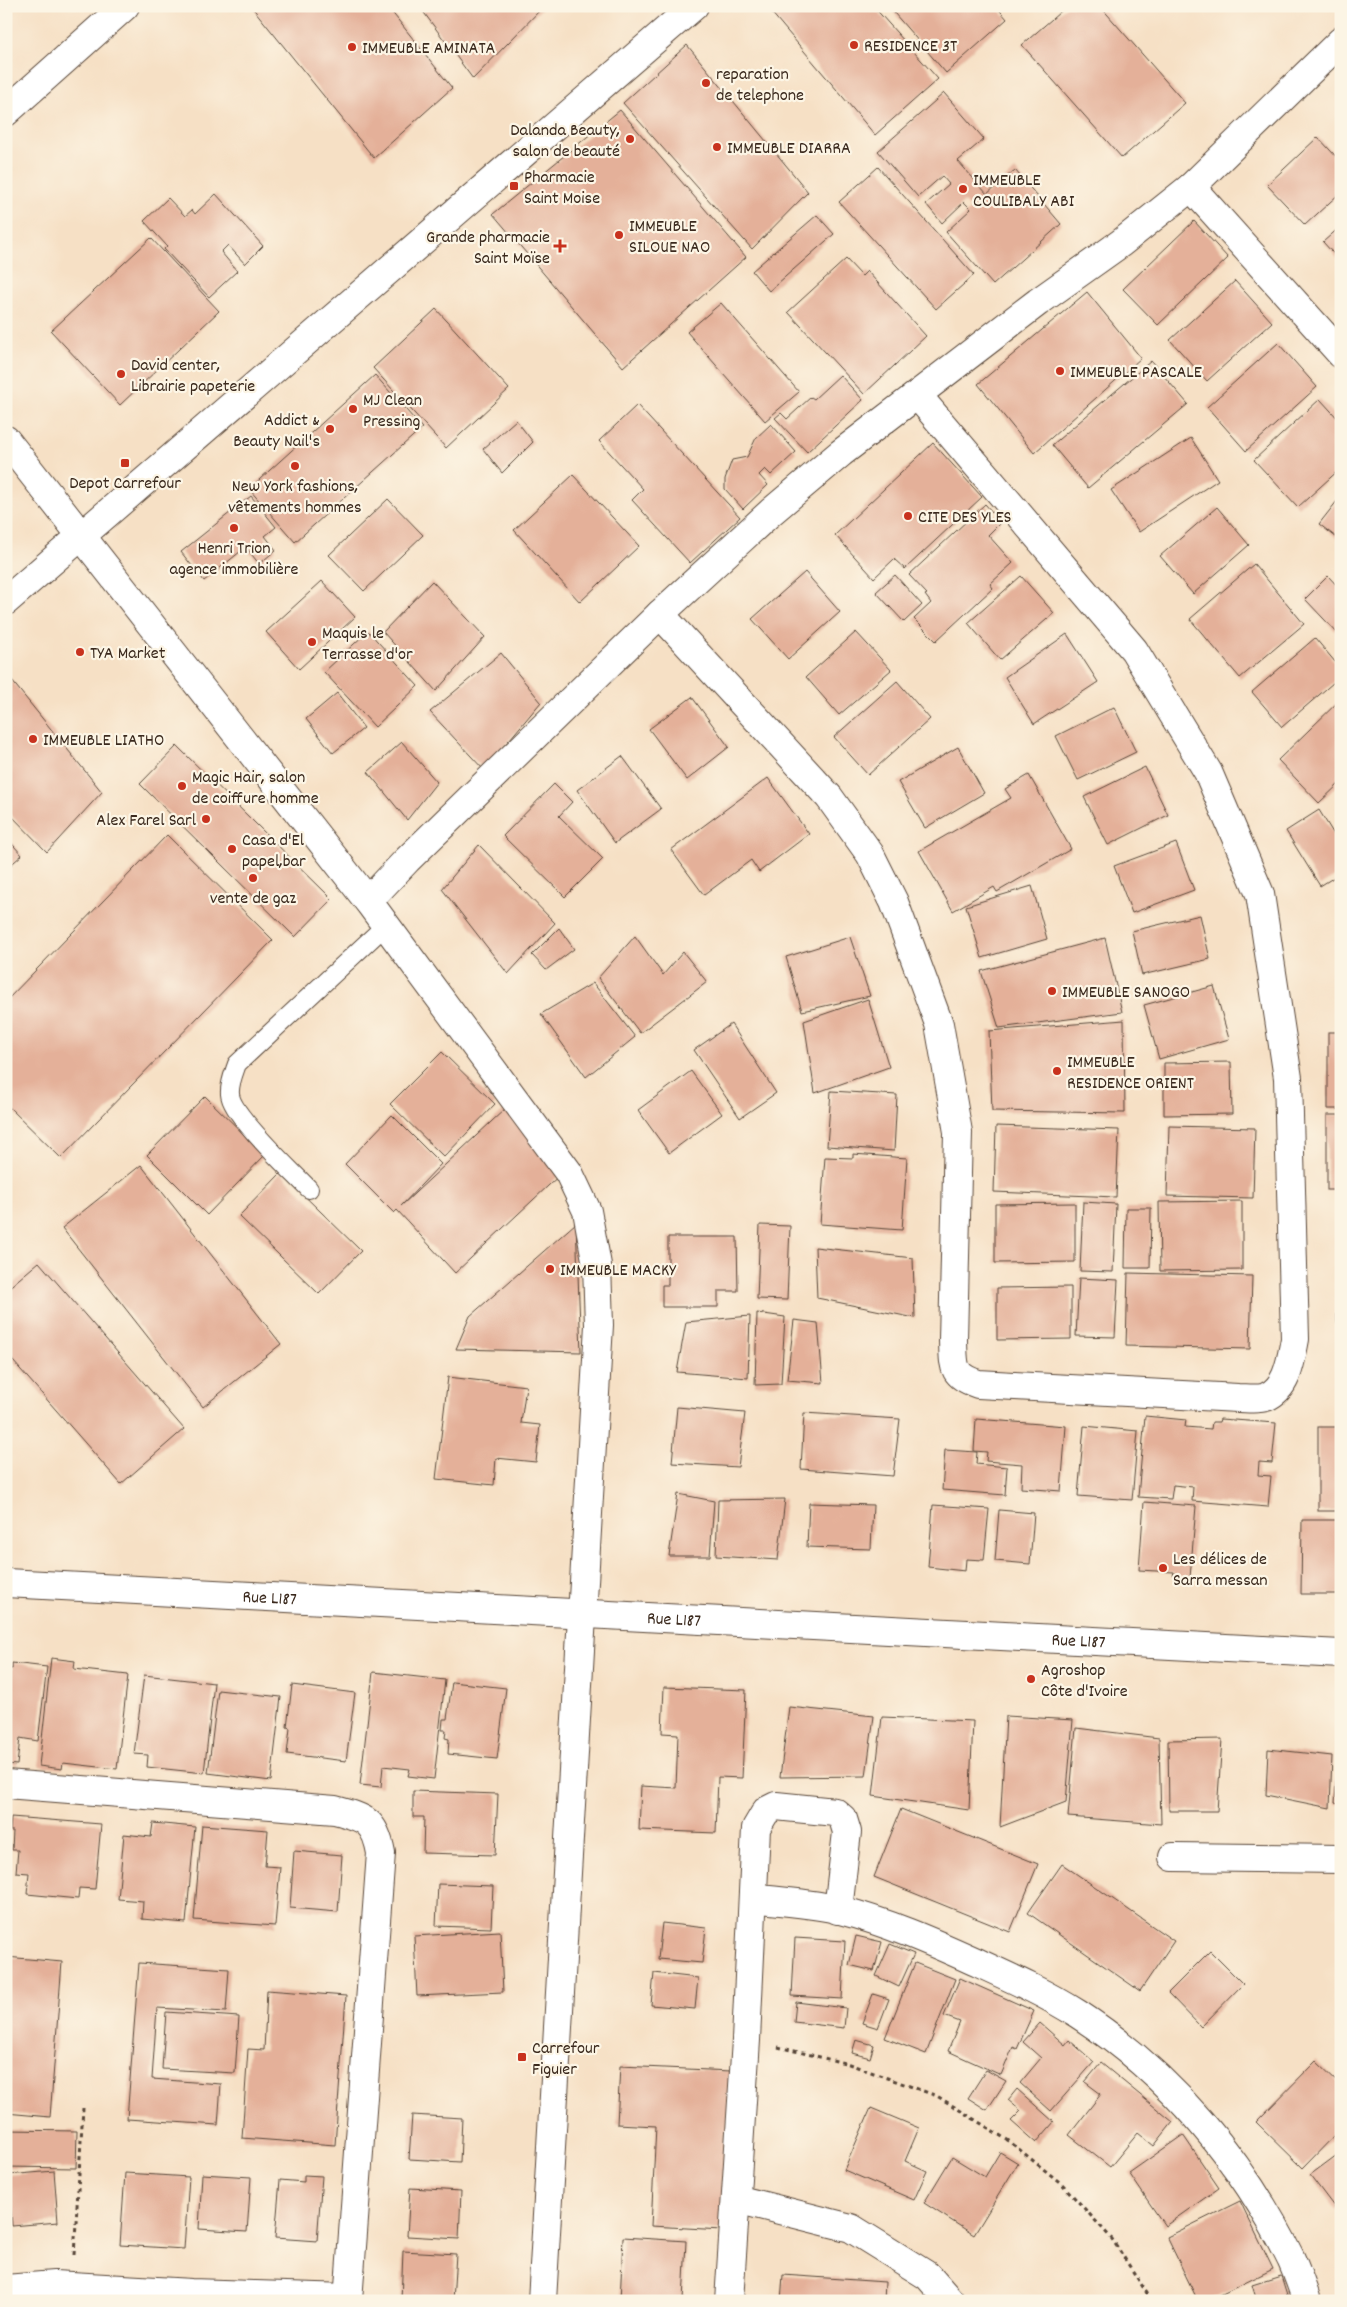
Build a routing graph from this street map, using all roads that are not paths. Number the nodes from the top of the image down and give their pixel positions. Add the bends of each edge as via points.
1 (125, 6) edge
2 (694, 6) edge
3 (1341, 41) edge
4 (6, 112) edge
5 (1190, 187) junction
6 (1341, 354) edge
7 (918, 396) junction
8 (6, 440) edge
9 (82, 536) junction
10 (6, 601) edge
11 (660, 614) junction
12 (368, 901) junction
13 (386, 925) junction
14 (309, 1189) dead end
15 (6, 1583) edge
16 (584, 1613) junction
17 (1341, 1654) edge
18 (6, 1784) edge
19 (1173, 1857) dead end
20 (1341, 1859) edge
21 (754, 1898) junction
22 (838, 1910) junction
23 (736, 2199) junction
24 (6, 2289) edge
25 (78, 2291) edge
26 (348, 2300) edge
27 (542, 2301) edge
28 (729, 2301) edge
29 (950, 2301) edge
30 (1307, 2301) edge

1 - 4 street
2 - 9 street
3 - 5 street
5 - 6 street
5 - 7 street
7 - 11 street via 841,452
7 - 11 street via 1134,650 1208,772 1260,894 1288,1078 1295,1339 1290,1366 1277,1390 1264,1398 1238,1398 978,1384 957,1374 953,1340 958,1132 939,1024 894,902 870,854 829,797
8 - 9 street
9 - 10 street
9 - 12 street
11 - 12 street
12 - 13 street
13 - 14 lane via 237,1064 231,1082 229,1095 236,1113
13 - 16 street via 570,1173 587,1211 597,1265 599,1325
15 - 16 street, Rue L187
16 - 17 street, Rue L187
16 - 27 street
18 - 26 street via 335,1810 369,1821 378,1834 381,1853
19 - 20 street
21 - 22 street
21 - 22 street via 756,1828 766,1811 776,1806 835,1812 847,1832
21 - 23 street
22 - 30 street via 933,1942 1020,1982 1078,2014 1149,2068 1200,2121 1251,2189 1291,2259
23 - 28 street
23 - 29 street via 851,2228 928,2276
24 - 25 street
25 - 26 street

